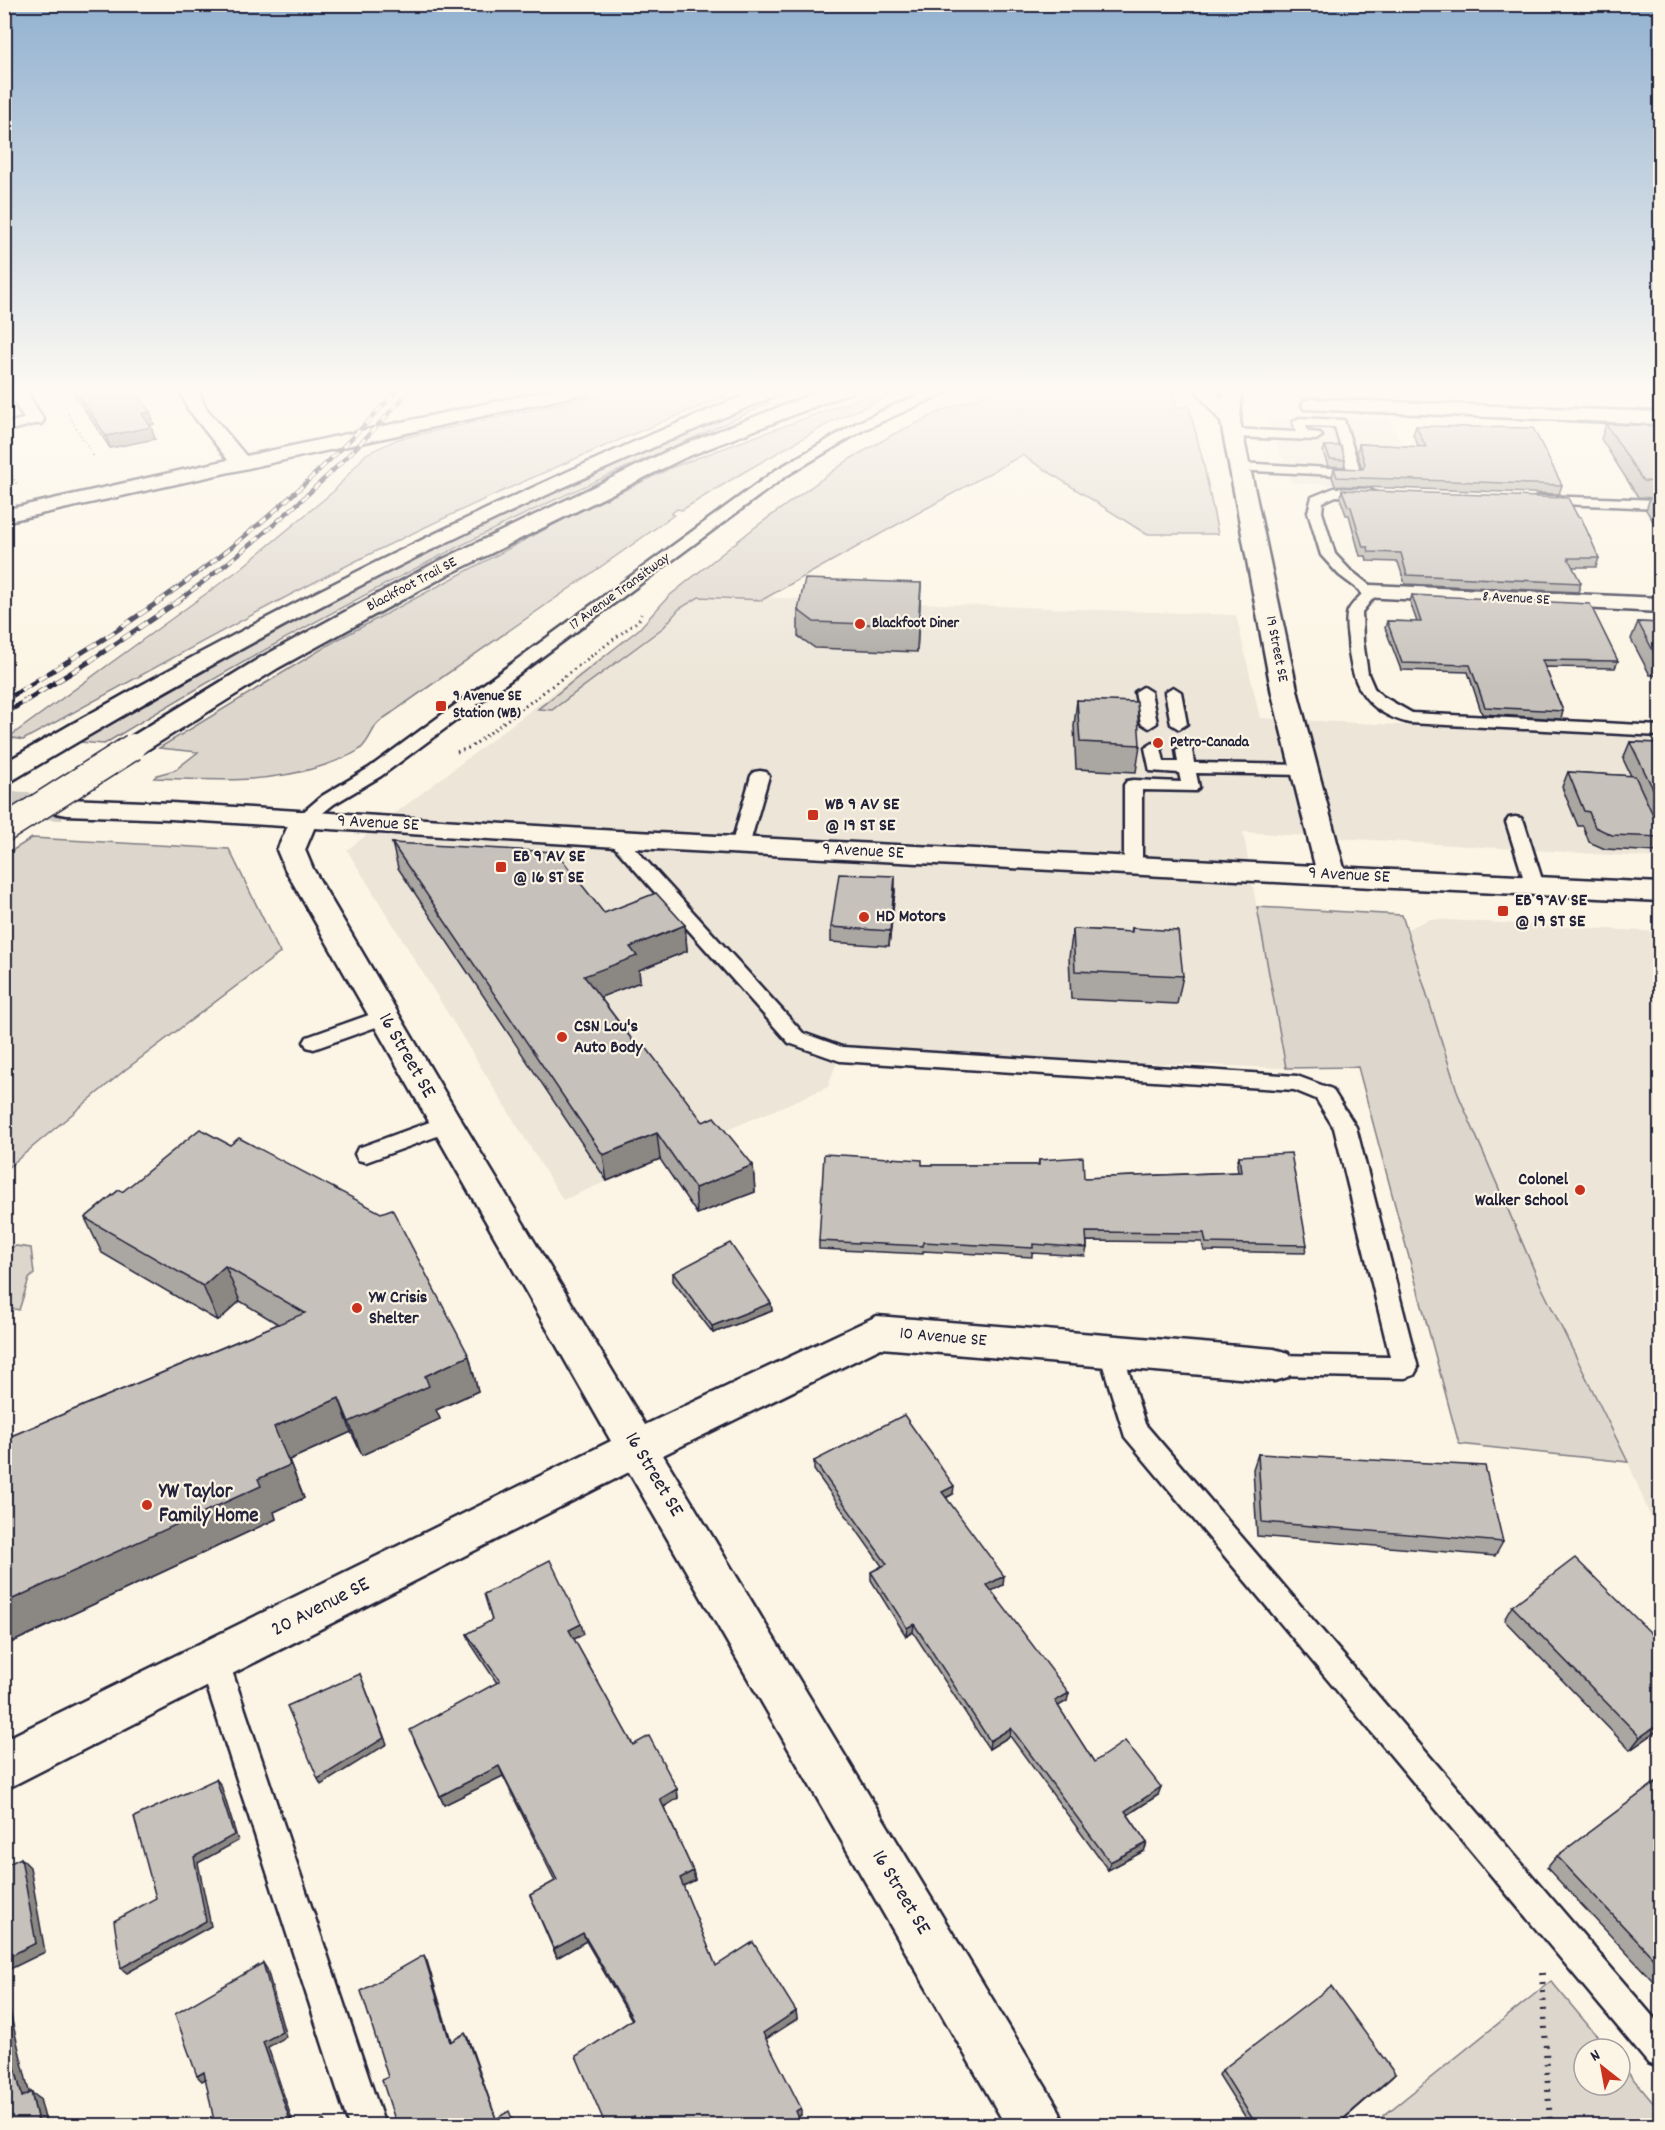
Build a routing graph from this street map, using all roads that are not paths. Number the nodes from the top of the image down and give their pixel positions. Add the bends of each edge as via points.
1 (132, 487) edge
2 (546, 487) edge
3 (608, 487) edge
4 (763, 487) edge
5 (1243, 487) edge
6 (1381, 494) edge
7 (1532, 499) edge
8 (1660, 504) edge
9 (4, 516) edge
10 (1371, 592) junction
11 (1660, 605) edge
12 (1143, 692) dead end
13 (1173, 692) dead end
14 (1149, 723) dead end
15 (1179, 724) dead end
16 (1660, 731) edge
17 (1153, 748) dead end
18 (1184, 750) dead end
19 (1188, 768) junction
20 (1304, 770) junction
21 (4, 774) edge
22 (760, 776) dead end
23 (66, 807) tunnel mouth
24 (304, 819) junction
25 (1515, 822) dead end
26 (4, 829) edge
27 (617, 839) junction
28 (740, 846) junction
29 (1133, 866) junction
30 (1332, 876) junction
31 (1535, 886) junction
32 (1660, 892) edge
33 (383, 1017) junction
34 (314, 1042) dead end
35 (446, 1124) junction
36 (366, 1154) dead end
37 (1111, 1353) junction
38 (1274, 1365) joint
39 (637, 1448) junction
40 (214, 1662) junction
41 (4, 1766) edge
42 (1660, 2051) edge
43 (367, 2126) edge
44 (1037, 2126) edge

1 - 9 main road
2 - 21 main road, Blackfoot Trail SE via 266,625
3 - 26 main road, Blackfoot Trail SE, bridge via 439,570 269,663
4 - 24 lane, 17 Avenue Transitway via 375,772
5 - 20 main road, 19 Street SE
6 - 10 lane via 1334,492 1317,500 1315,512 1328,555
7 - 8 lane
10 - 11 main road, 8 Avenue SE
10 - 16 lane via 1354,612 1354,643 1365,688 1386,707 1409,718
12 - 14 lane
13 - 15 lane
17 - 19 lane via 1156,767
18 - 19 lane
19 - 20 lane
19 - 29 lane via 1190,787 1133,785
20 - 30 main road, 19 Street SE
22 - 28 lane
23 - 24 main road, 9 Avenue SE
24 - 27 main road, 9 Avenue SE
24 - 33 main road, 16 Street SE via 291,850
25 - 31 lane
27 - 28 main road, 9 Avenue SE
27 - 38 lane via 796,1038 840,1054 1297,1083 1324,1094 1345,1127 1405,1368
28 - 29 main road, 9 Avenue SE
29 - 30 main road, 9 Avenue SE
30 - 31 main road, 9 Avenue SE
31 - 32 main road, 9 Avenue SE
33 - 34 lane
33 - 35 main road, 16 Street SE
35 - 36 lane
35 - 39 main road, 16 Street SE
37 - 38 main road, 10 Avenue SE
37 - 39 main road, 10 Avenue SE via 878,1332
37 - 42 lane via 1134,1429
39 - 40 main road, 20 Avenue SE
39 - 44 main road, 16 Street SE
40 - 41 main road, 20 Avenue SE
40 - 43 lane

